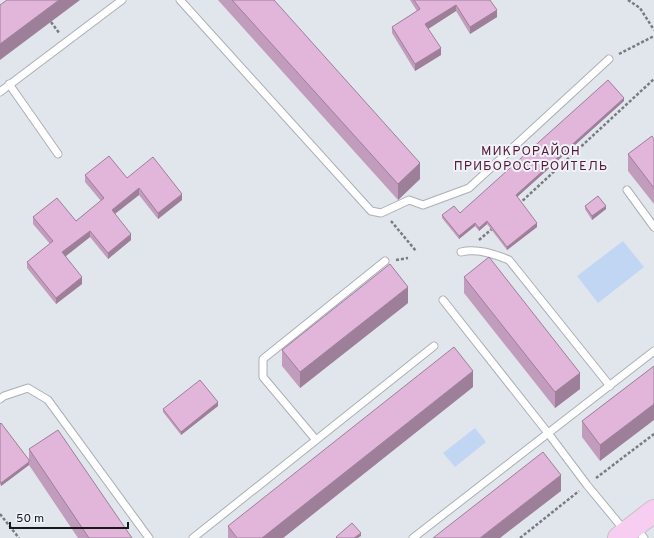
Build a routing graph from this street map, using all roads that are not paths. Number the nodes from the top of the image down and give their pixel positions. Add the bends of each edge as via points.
1 (122, 0) edge
2 (180, 0) edge
3 (609, 59) road end
4 (9, 84) junction
5 (0, 92) edge
6 (58, 154) dead end
7 (627, 190) dead end
8 (654, 226) edge
9 (461, 252) dead end
10 (385, 261) dead end
11 (443, 300) dead end
12 (434, 346) dead end
13 (654, 351) edge
14 (610, 386) junction
15 (0, 400) edge
16 (548, 433) junction
17 (316, 440) junction
18 (654, 510) edge
19 (631, 534) edge
20 (149, 538) edge
21 (193, 538) edge
22 (413, 538) edge

1 - 4 lane
2 - 3 lane via 371,211 382,213 409,200 423,205 468,188
4 - 5 lane
4 - 6 lane
7 - 8 lane
9 - 14 lane via 468,250 491,253 509,260
10 - 17 lane via 263,359 263,377
11 - 16 lane
12 - 17 lane
13 - 14 lane
14 - 16 lane
15 - 20 lane via 4,396 28,388 48,400
16 - 19 lane via 587,485
16 - 22 lane
17 - 21 lane
18 - 19 main road

